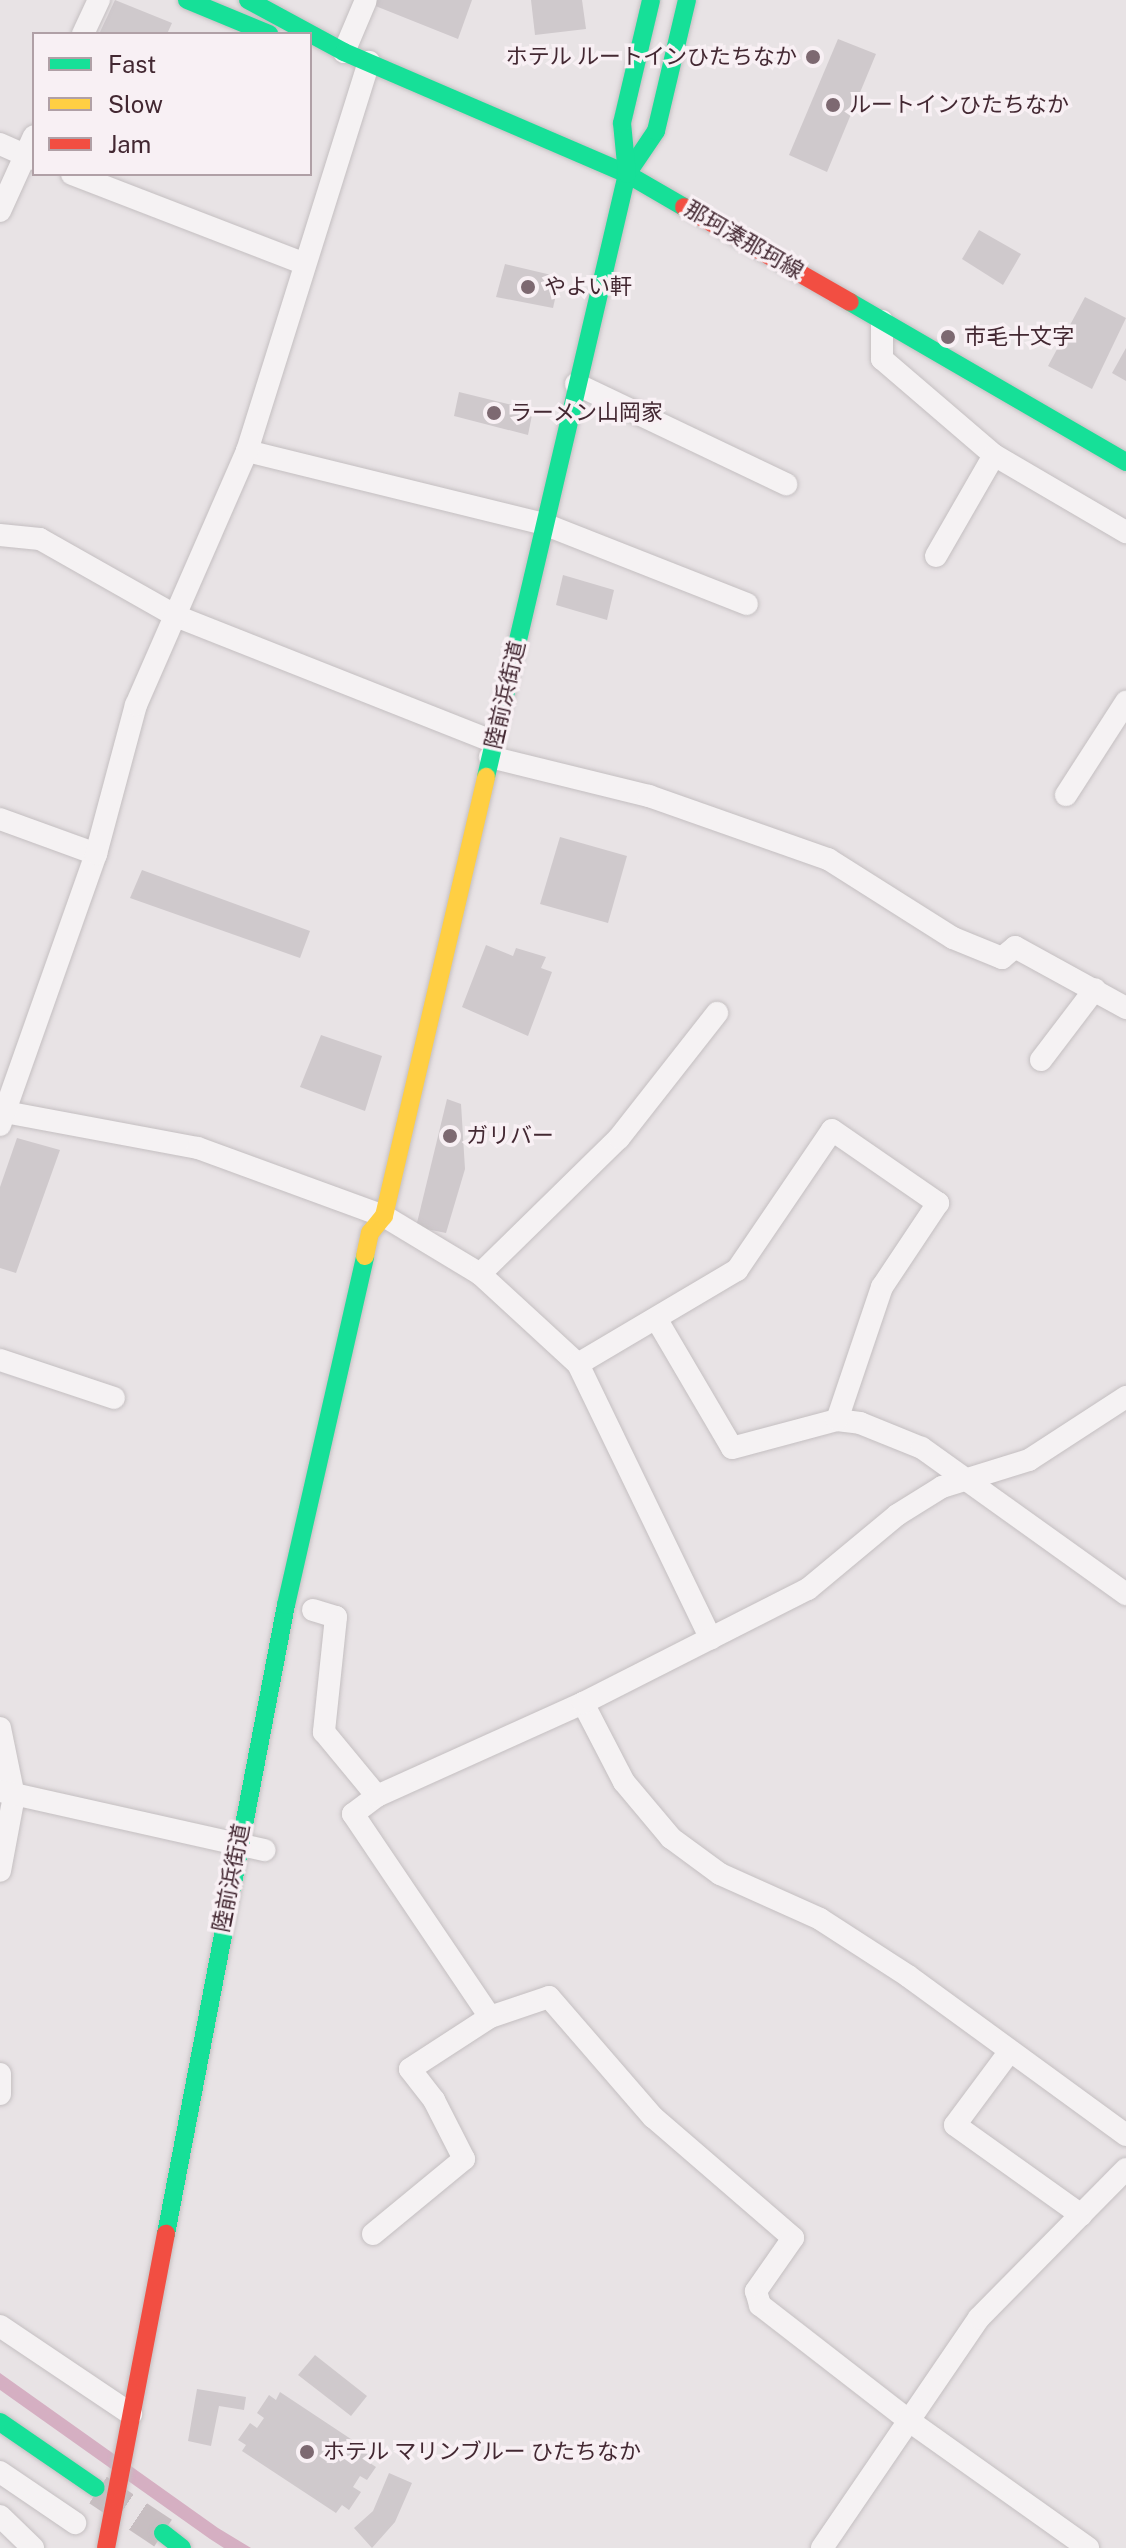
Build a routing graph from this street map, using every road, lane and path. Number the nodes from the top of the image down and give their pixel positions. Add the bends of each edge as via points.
1 (99, 0) edge
2 (187, 0) edge
3 (248, 0) edge
4 (366, 0) edge
5 (651, 0) edge
6 (687, 0) edge
7 (84, 32) edge
8 (264, 32) edge
9 (307, 32) edge
10 (312, 35) edge
11 (312, 44) edge
12 (344, 52) junction
13 (369, 62) junction
14 (0, 144) edge
15 (31, 150) edge
16 (627, 174) junction
17 (77, 176) edge
18 (0, 211) edge
19 (303, 263) junction
20 (882, 321) junction
21 (576, 384) junction
22 (247, 451) junction
23 (994, 455) junction
24 (1126, 462) edge
25 (786, 484) dead end
26 (544, 524) junction
27 (1126, 532) edge
28 (0, 535) edge
29 (936, 556) dead end
30 (747, 604) dead end
31 (176, 616) junction
32 (1126, 702) edge
33 (492, 749) junction
34 (1066, 795) dead end
35 (0, 819) edge
36 (96, 854) junction
37 (1095, 989) junction
38 (1126, 1008) edge
39 (717, 1013) dead end
40 (1041, 1060) dead end
41 (2, 1116) edge
42 (384, 1216) junction
43 (393, 1239) dead end
44 (480, 1274) junction
45 (657, 1320) junction
46 (0, 1360) edge
47 (578, 1364) junction
48 (1126, 1397) edge
49 (114, 1398) dead end
50 (837, 1420) junction
51 (966, 1478) junction
52 (1126, 1594) edge
53 (314, 1610) dead end
54 (711, 1639) junction
55 (583, 1703) junction
56 (0, 1728) edge
57 (7, 1794) edge
58 (377, 1796) junction
59 (237, 1845) junction
60 (266, 1848) dead end
61 (0, 1871) edge
62 (490, 2017) junction
63 (1010, 2051) junction
64 (0, 2074) edge
65 (0, 2094) edge
66 (1126, 2135) edge
67 (1126, 2169) edge
68 (1081, 2215) junction
69 (373, 2234) dead end
70 (0, 2326) edge
71 (131, 2414) junction
72 (908, 2420) junction
73 (0, 2422) edge
74 (0, 2472) edge
75 (96, 2488) tunnel mouth
76 (0, 2516) edge
77 (75, 2523) dead end
78 (163, 2533) tunnel mouth
79 (33, 2548) edge
80 (106, 2548) edge
81 (182, 2548) edge
82 (822, 2548) edge
83 (1088, 2548) edge

1 - 7 street
2 - 8 main road
3 - 9 main road, 那珂湊那珂線
4 - 12 street
5 - 16 main road, 陸前浜街道 via 622,123
6 - 16 main road, 陸前浜街道 via 656,131
10 - 12 main road, 那珂湊那珂線
11 - 12 main road, 那珂湊那珂線
12 - 13 main road, 那珂湊那珂線
13 - 16 main road, 那珂湊那珂線
13 - 19 street
14 - 15 street
15 - 18 street
16 - 20 main road, 那珂湊那珂線
16 - 21 main road, 陸前浜街道
17 - 19 street
19 - 22 street
20 - 23 street via 882,359
20 - 24 main road, 那珂湊那珂線
21 - 25 street
21 - 26 main road, 陸前浜街道
22 - 26 street
22 - 31 street
23 - 27 street
23 - 29 street
26 - 30 street
26 - 33 main road, 陸前浜街道
28 - 31 street via 40,539
31 - 33 street
31 - 36 street via 136,705
32 - 34 street
33 - 37 street via 649,796 828,859 953,938 1002,958 1015,947
33 - 42 main road, 陸前浜街道
35 - 36 street
36 - 41 street
37 - 38 street
37 - 40 street
39 - 44 street via 619,1138
41 - 42 street via 198,1148
42 - 43 main road
42 - 44 street
42 - 59 main road, 陸前浜街道 via 370,1233
44 - 47 street
45 - 47 street
45 - 50 street via 732,1448
45 - 50 street via 737,1270 832,1130 938,1203 882,1287
46 - 49 street
47 - 54 street
48 - 51 street via 1029,1460
50 - 51 street via 860,1423 922,1448
51 - 52 street
51 - 54 street via 897,1515 808,1589
53 - 58 street via 336,1617 324,1732
54 - 55 street
55 - 58 street
55 - 63 street via 624,1782 671,1838 720,1874 820,1919
56 - 57 street
57 - 59 street
57 - 61 street
58 - 62 street via 353,1814
59 - 60 street
59 - 71 main road, 陸前浜街道
62 - 69 street via 410,2069 434,2100 464,2159
62 - 72 street via 549,1997 653,2117 793,2238 756,2291 760,2305
63 - 66 street
63 - 68 street via 955,2125
64 - 65 street
67 - 68 street
68 - 72 street via 979,2318
70 - 71 street
71 - 80 main road, 陸前浜街道
72 - 82 street
72 - 83 street
73 - 75 main road
74 - 77 street
76 - 79 street
78 - 81 main road

